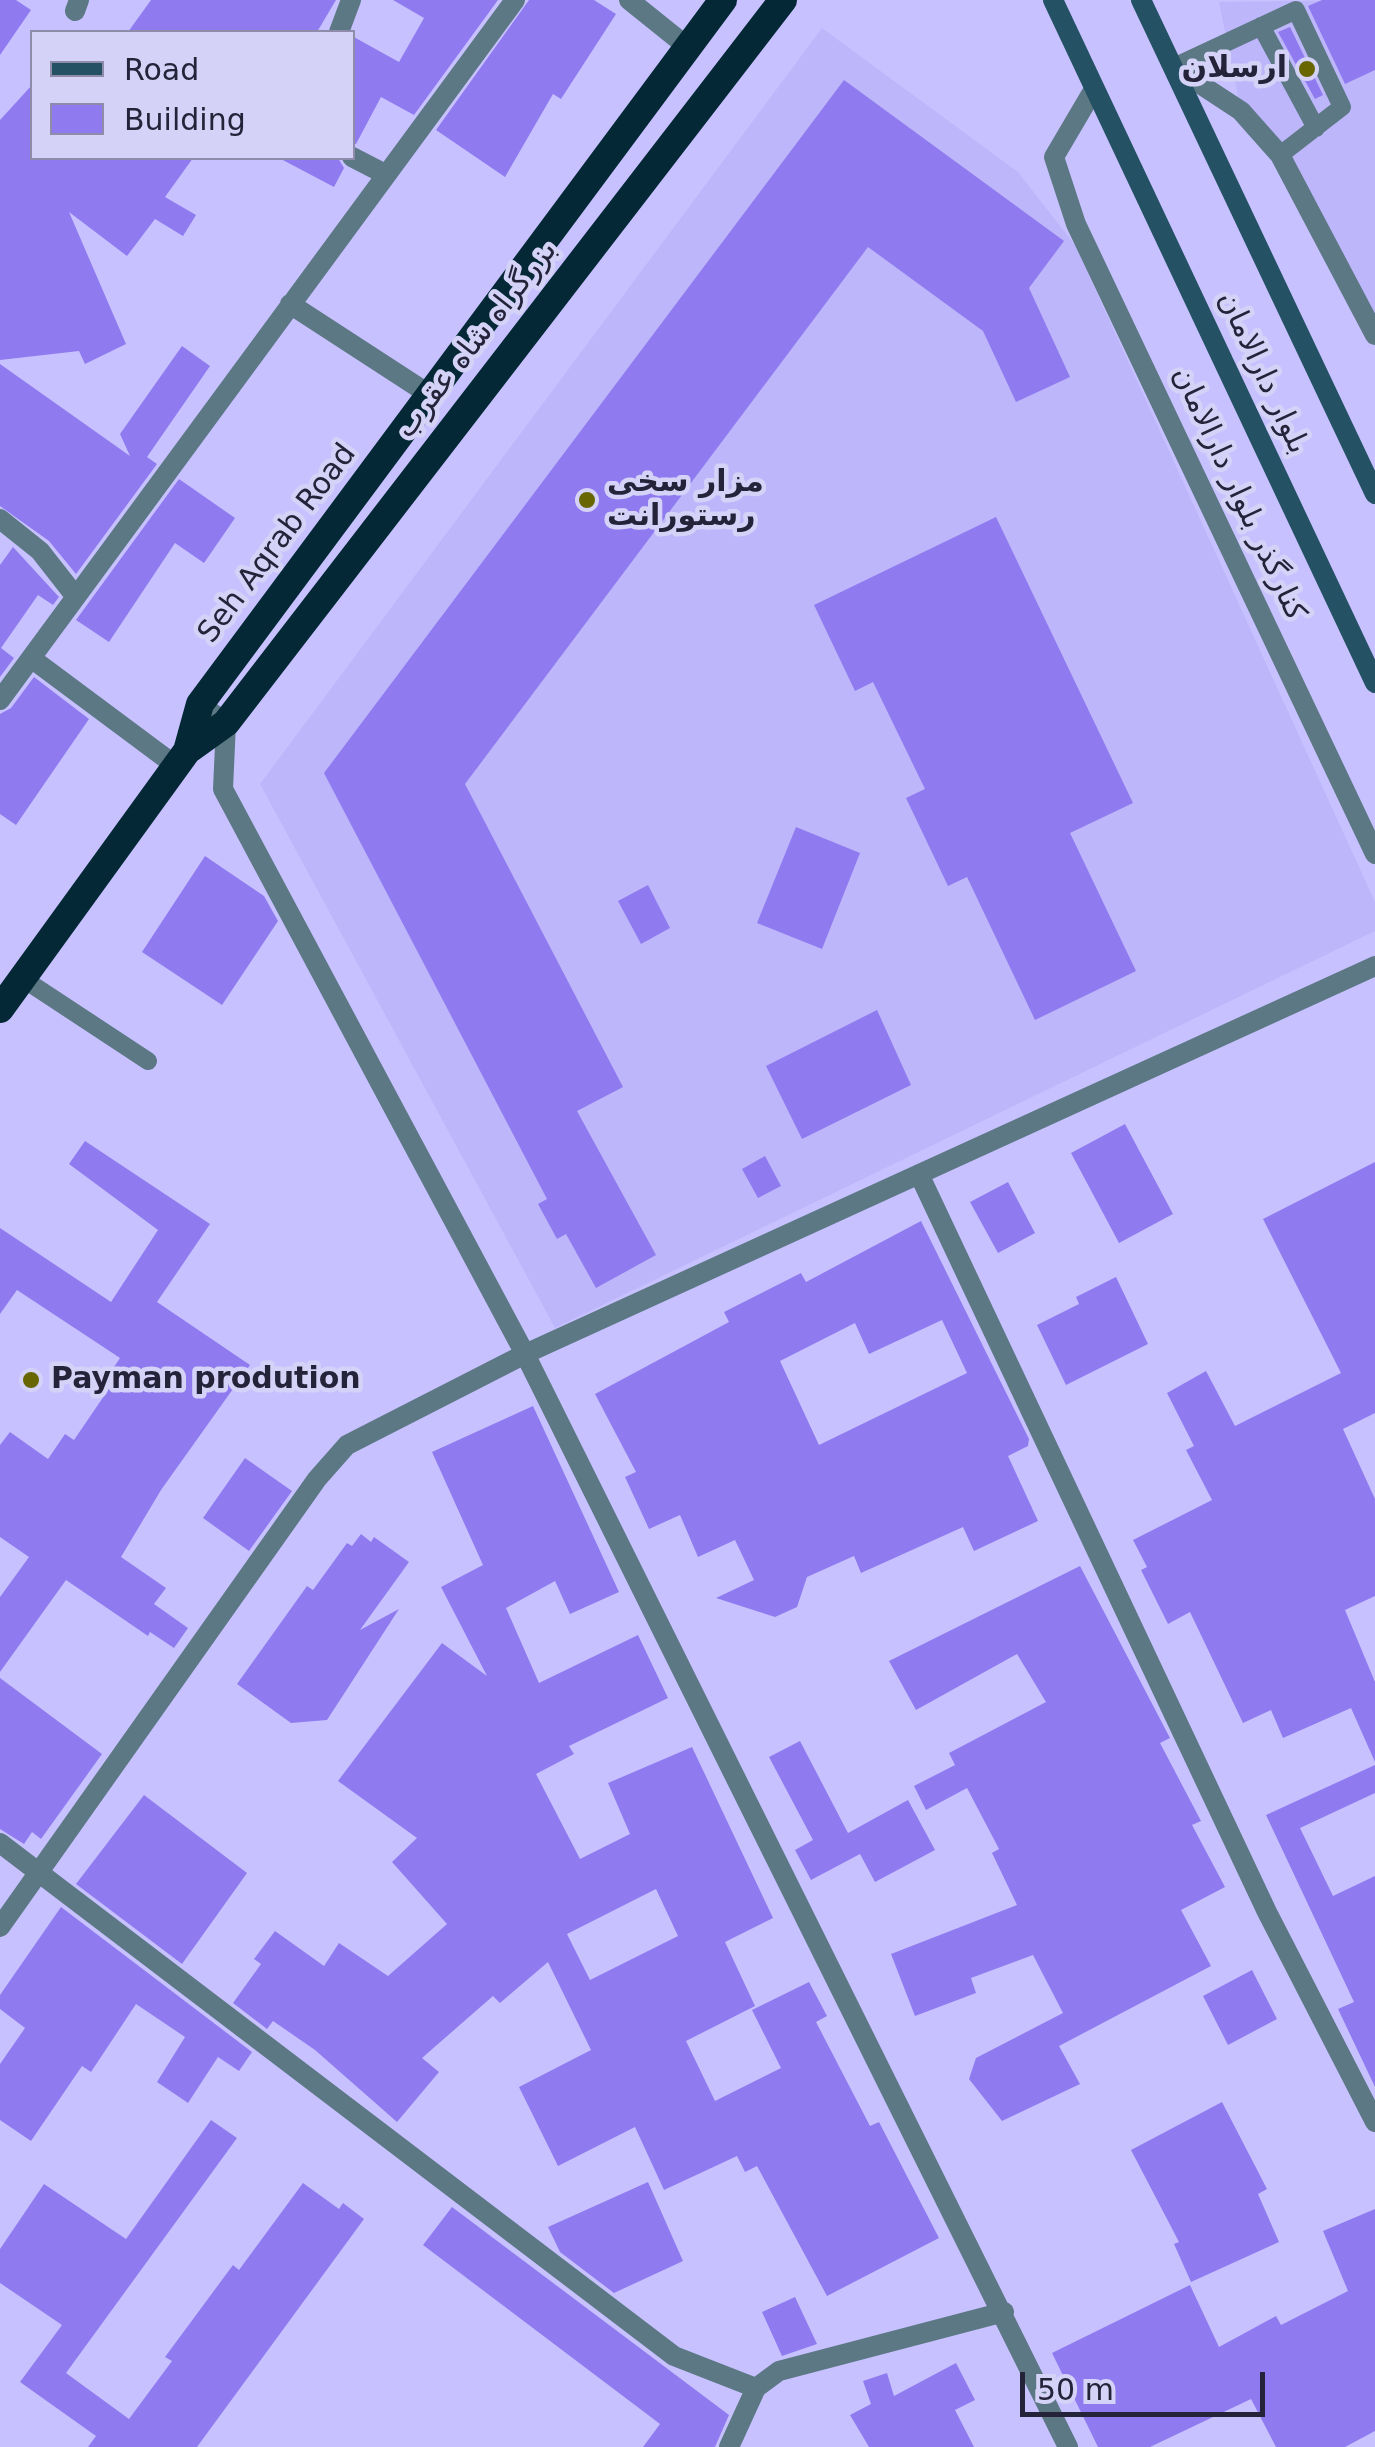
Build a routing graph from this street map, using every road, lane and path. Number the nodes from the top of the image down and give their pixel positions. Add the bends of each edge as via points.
1 (351, 0) edge
2 (515, 0) edge
3 (629, 0) edge
4 (723, 0) edge
5 (783, 0) edge
6 (1053, 0) edge
7 (1141, 0) edge
8 (1261, 26) junction
9 (340, 30) edge
10 (690, 49) junction
11 (1174, 66) junction
12 (1094, 89) junction
13 (1316, 128) junction
14 (1280, 155) junction
15 (355, 158) edge
16 (385, 174) junction
17 (290, 304) junction
18 (1375, 335) edge
19 (430, 395) junction
20 (1375, 494) edge
21 (0, 518) edge
22 (76, 597) junction
23 (31, 658) junction
24 (1375, 683) edge
25 (0, 700) edge
26 (200, 704) junction
27 (226, 723) junction
28 (182, 758) junction
29 (1375, 854) edge
30 (1375, 966) edge
31 (22, 978) junction
32 (0, 1010) edge
33 (148, 1061) dead end
34 (919, 1174) junction
35 (525, 1354) junction
36 (0, 1842) edge
37 (40, 1873) junction
38 (0, 1927) edge
39 (1375, 2122) edge
40 (1004, 2312) junction
41 (756, 2388) junction
42 (729, 2447) edge
43 (1068, 2447) edge

1 - 9 street
2 - 16 street
3 - 10 street
4 - 10 highway
5 - 27 highway, بزرگراه شاه عقرب
6 - 12 main road, بلوار دارالامان
7 - 11 main road, بلوار دارالامان
8 - 11 lane
8 - 13 lane
8 - 13 lane via 1296,10 1342,108
10 - 19 highway, Seh Aqrab Road
11 - 14 street via 1241,111
11 - 20 main road, بلوار دارالامان
12 - 24 main road, بلوار دارالامان
12 - 29 street, کنارگذر بلوار دارالامان via 1054,157 1076,224
13 - 14 lane
14 - 18 street
15 - 16 street
16 - 17 street
17 - 19 street
17 - 22 street
19 - 26 highway, Seh Aqrab Road
21 - 22 street via 40,551
22 - 23 street
23 - 25 street
23 - 28 street
26 - 27 street
26 - 28 highway, Seh Aqrab Road
27 - 28 highway, Seh Aqrab Road
27 - 35 street via 223,790
28 - 31 highway, Seh Aqrab Road
30 - 34 street
31 - 32 highway, Seh Aqrab Road
31 - 33 lane
34 - 35 street
34 - 39 street via 1267,1912
35 - 37 street via 347,1445
35 - 40 street
36 - 37 street
37 - 38 street
37 - 41 street via 674,2356
40 - 41 street via 778,2371
40 - 43 street
41 - 42 street

